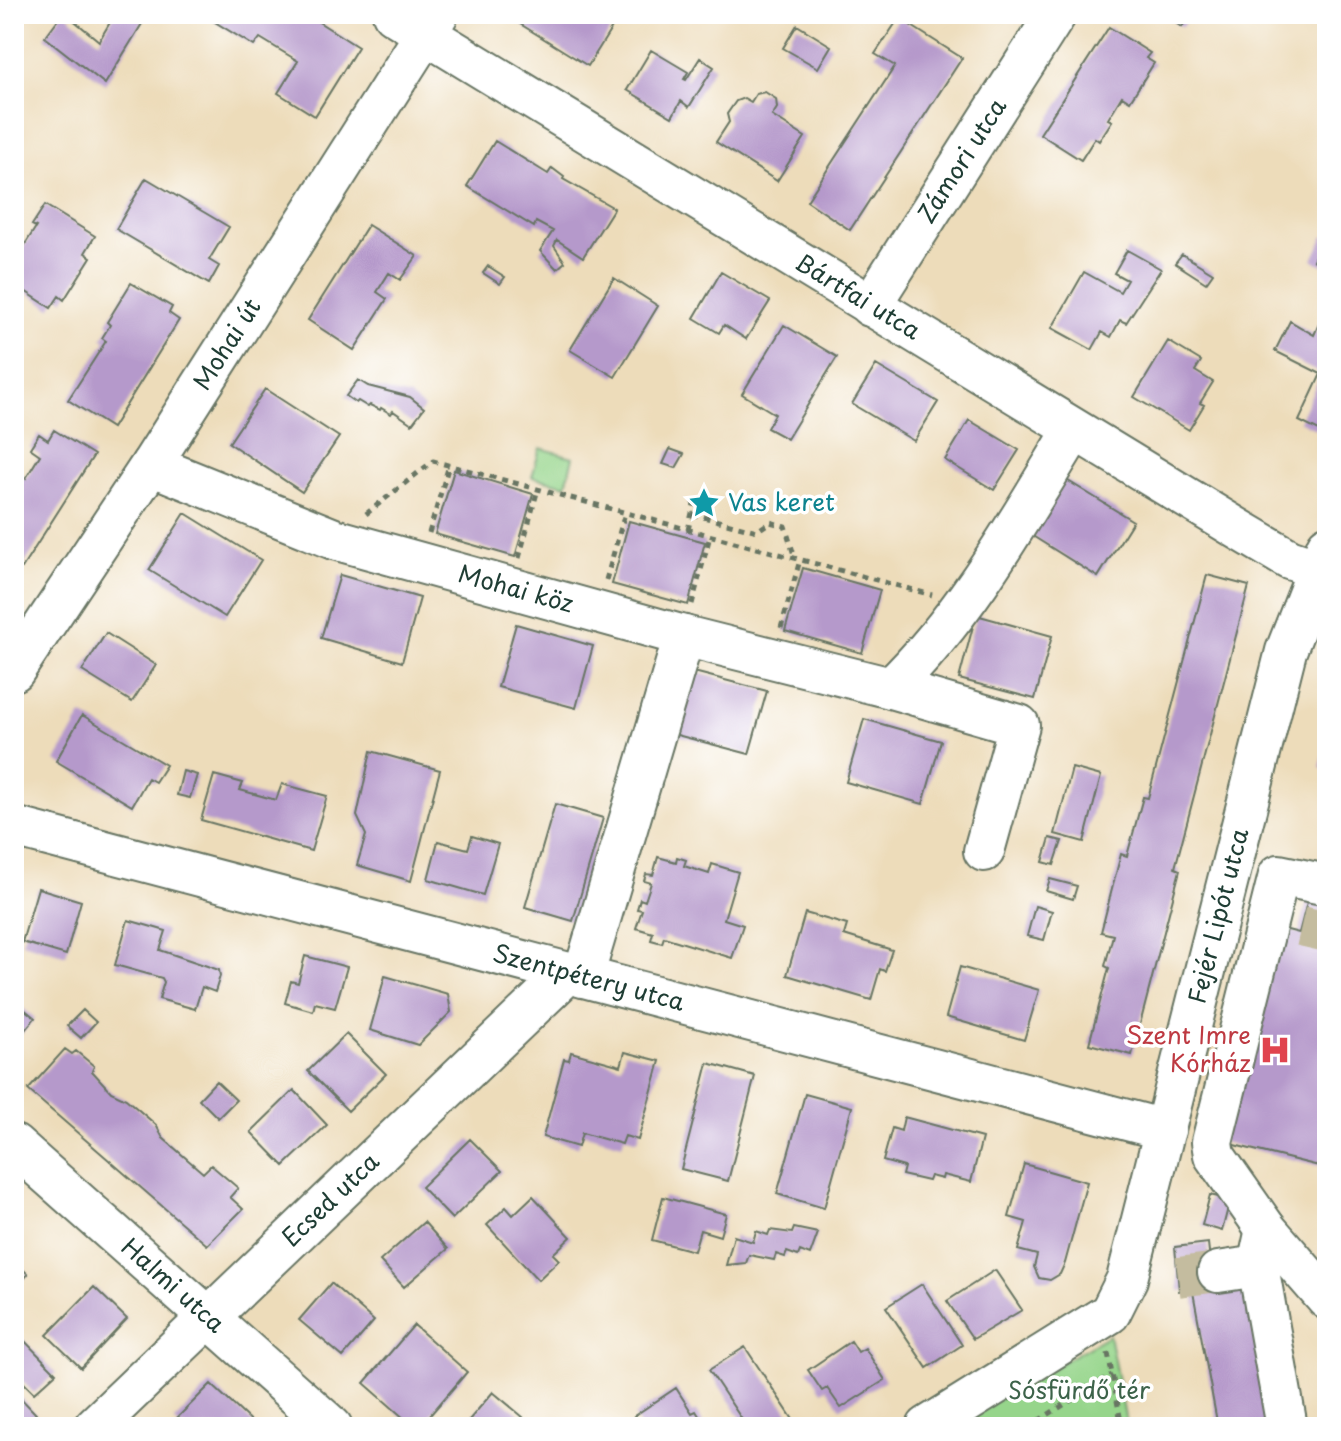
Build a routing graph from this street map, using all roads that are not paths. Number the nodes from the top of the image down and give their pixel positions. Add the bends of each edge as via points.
1 (1056, 14) edge
2 (419, 21) edge
3 (870, 306) junction
4 (1074, 430) junction
5 (151, 465) junction
6 (1324, 562) edge
7 (684, 636) junction
8 (20, 647) edge
9 (891, 688) junction
10 (14, 827) edge
11 (984, 851) dead end
12 (1327, 885) edge
13 (575, 975) junction
14 (1165, 1130) junction
15 (14, 1145) edge
16 (1262, 1247) junction
17 (1218, 1272) tunnel mouth
18 (1321, 1282) edge
19 (209, 1316) junction
20 (94, 1427) edge
21 (332, 1427) edge
22 (927, 1427) edge
23 (1287, 1427) edge

1 - 3 street, Zámori utca
2 - 3 street, Bártfai utca
2 - 5 street, Mohai út
3 - 4 street, Bártfai utca
4 - 6 street, Bártfai utca via 1289,559
4 - 9 street via 993,563
5 - 7 street, Mohai köz via 334,539
5 - 8 street, Mohai út
6 - 14 street, Fejér Lipót utca via 1286,651
7 - 9 street, Mohai köz
7 - 13 street, Ecsed utca
9 - 11 street, Mohai köz via 1019,725
10 - 13 street, Szentpétery utca
12 - 16 street via 1279,875 1285,922 1212,1142
13 - 14 street, Szentpétery utca
13 - 19 street, Ecsed utca
14 - 22 street, Fejér Lipót utca via 1127,1279 1110,1313
15 - 19 street, Halmi utca
16 - 17 street
16 - 18 street
16 - 23 street
19 - 20 street, Ecsed utca
19 - 21 street, Halmi utca

